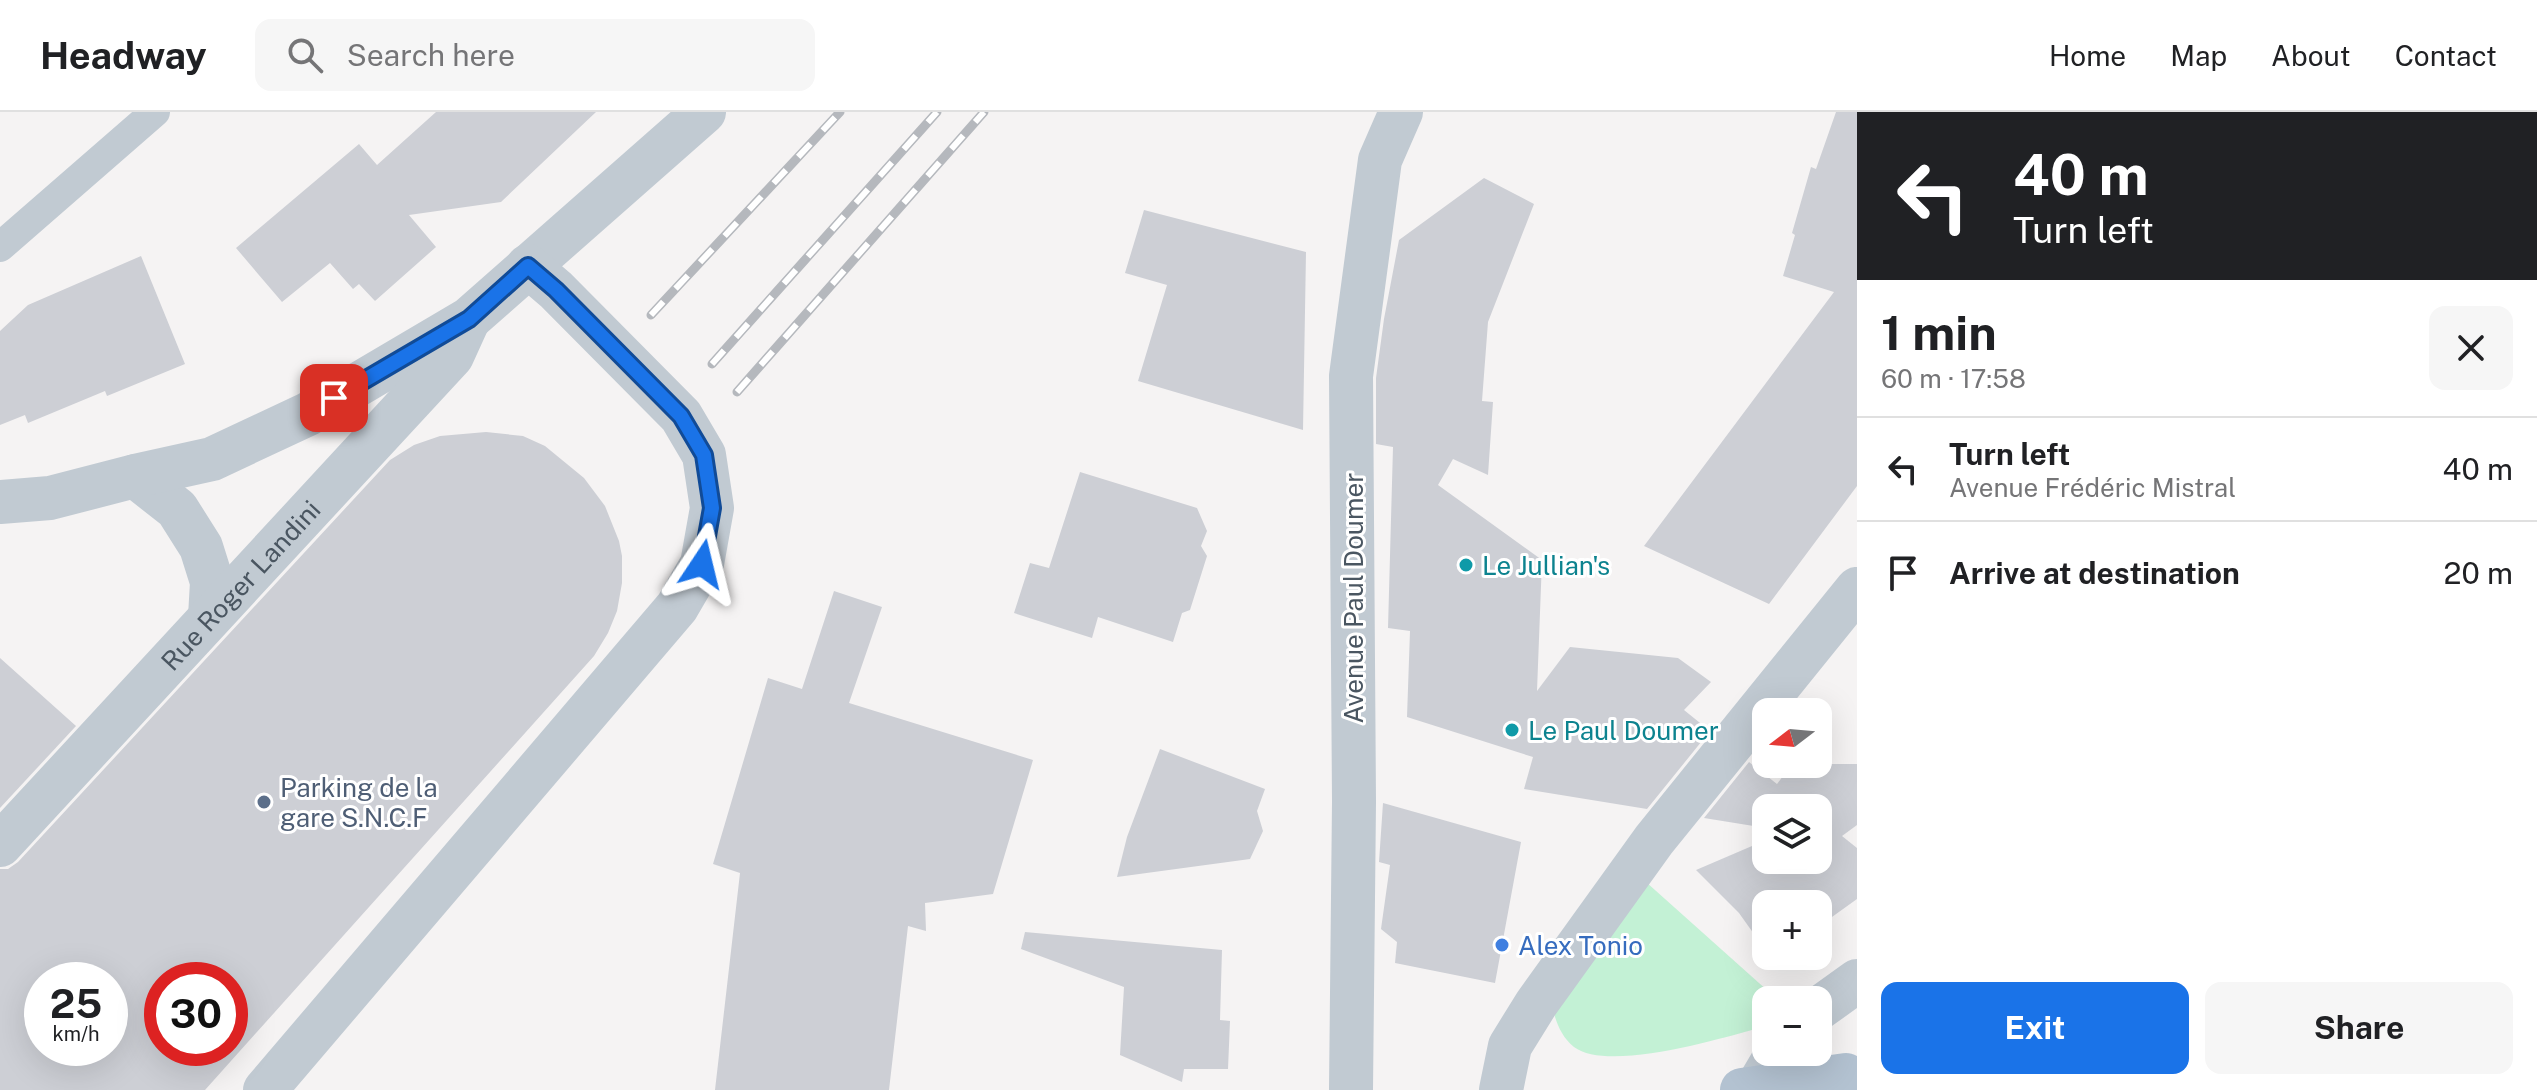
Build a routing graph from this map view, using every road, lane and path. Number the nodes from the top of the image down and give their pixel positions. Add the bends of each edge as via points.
1 (155, 112) edge
2 (704, 112) edge
3 (1401, 112) edge
4 (0, 247) edge
5 (528, 266) junction
6 (469, 319) junction
7 (135, 476) junction
8 (0, 502) edge
9 (1857, 589) edge
10 (210, 617) junction
11 (0, 845) edge
12 (1857, 981) edge
13 (1832, 999) edge
14 (1760, 1076) edge
15 (1845, 1077) edge
16 (265, 1090) edge
17 (1351, 1090) edge
18 (1501, 1090) edge

1 - 4 lane
2 - 5 street
3 - 17 street, Avenue Paul Doumer via 1380,160 1351,376
5 - 6 street
5 - 16 street via 681,416 704,455 712,508 702,564 677,607
6 - 7 street via 308,414 226,453
6 - 10 street, Rue Roger Landini via 452,356
7 - 8 street via 50,498
7 - 10 street via 177,509 201,547 212,582
9 - 18 street via 1654,840 1536,1004 1510,1046
10 - 11 street, Rue Roger Landini
12 - 13 street
14 - 15 main road

